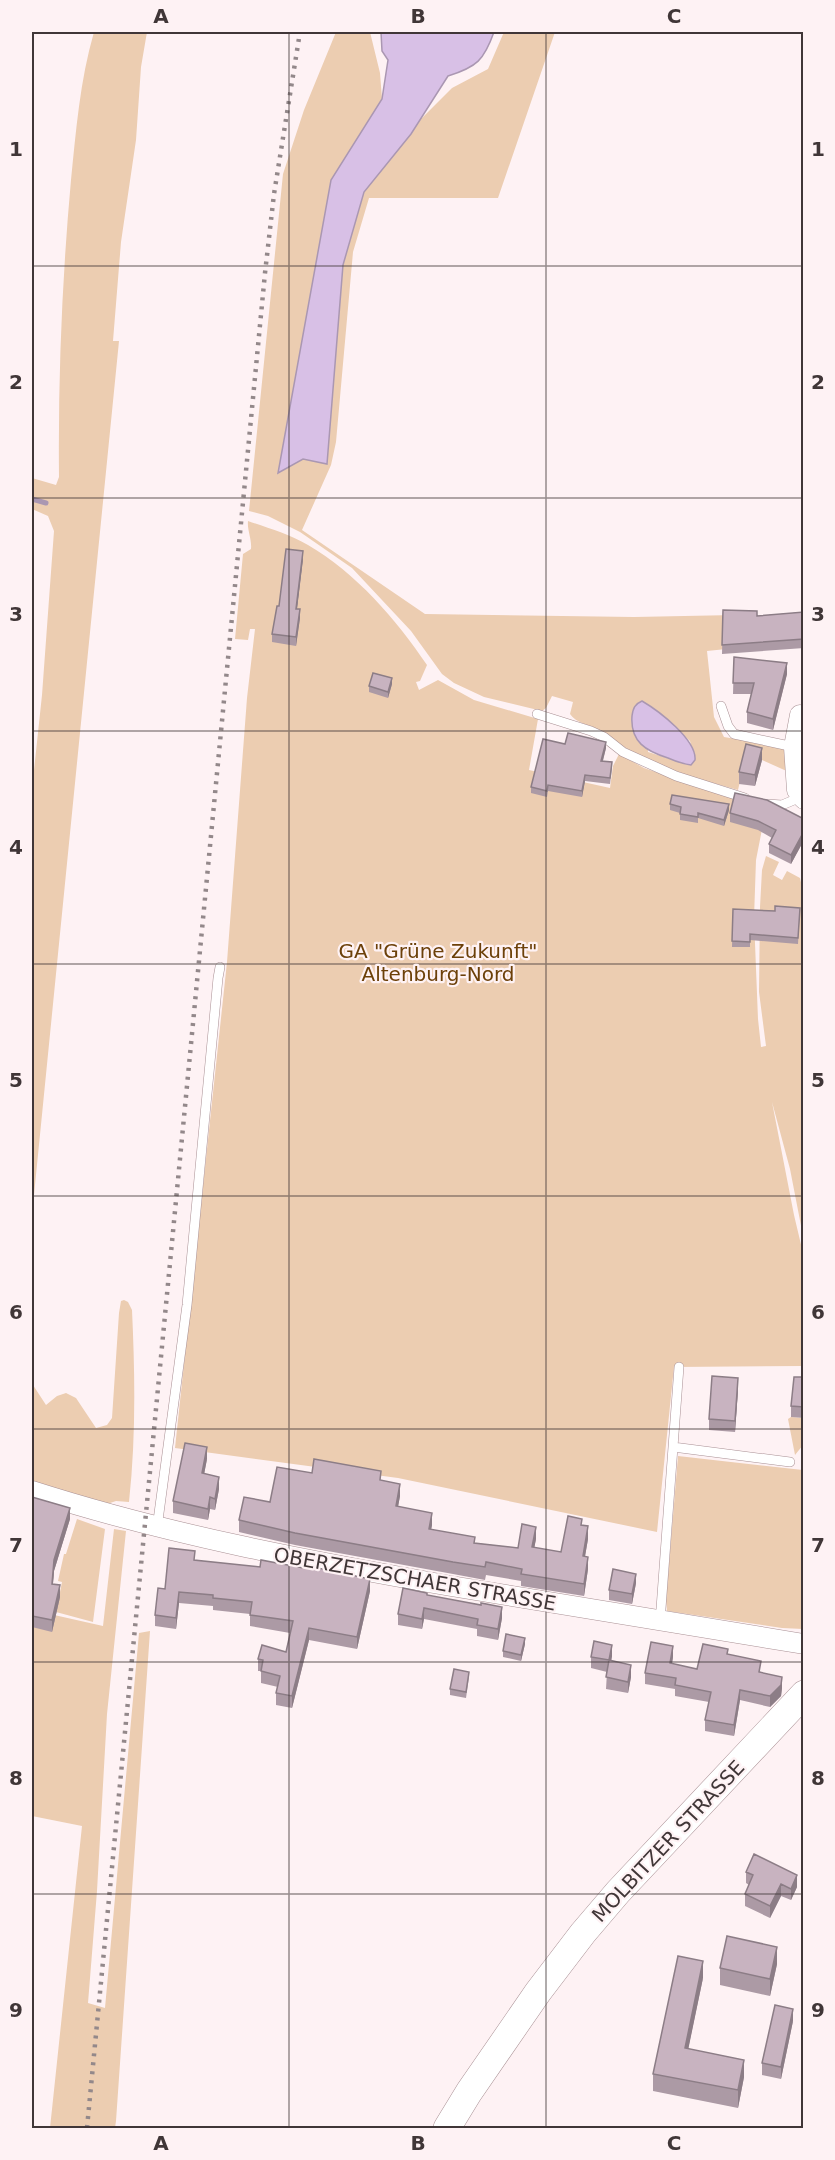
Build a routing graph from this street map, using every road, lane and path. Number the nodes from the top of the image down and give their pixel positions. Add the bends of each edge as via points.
1 (721, 706) dead end
2 (537, 714) dead end
3 (799, 729) edge
4 (802, 798) edge
5 (220, 967) dead end
6 (679, 1367) dead end
7 (673, 1447) junction
8 (790, 1462) dead end
9 (33, 1496) edge
10 (157, 1528) junction
11 (660, 1622) junction
12 (804, 1644) edge
13 (804, 1694) edge
14 (447, 2128) edge

1 - 3 lane via 734,734
2 - 4 lane via 591,731 623,752 676,776 756,801 782,805
3 - 4 street via 797,790
5 - 10 lane via 187,1305
6 - 7 lane
7 - 8 lane
7 - 11 lane
9 - 10 street, OBERZETZSCHAER STRASSE
10 - 11 street, OBERZETZSCHAER STRASSE via 337,1566
11 - 12 street, OBERZETZSCHAER STRASSE
13 - 14 street, MOLBITZER STRASSE via 583,1933 538,1992

